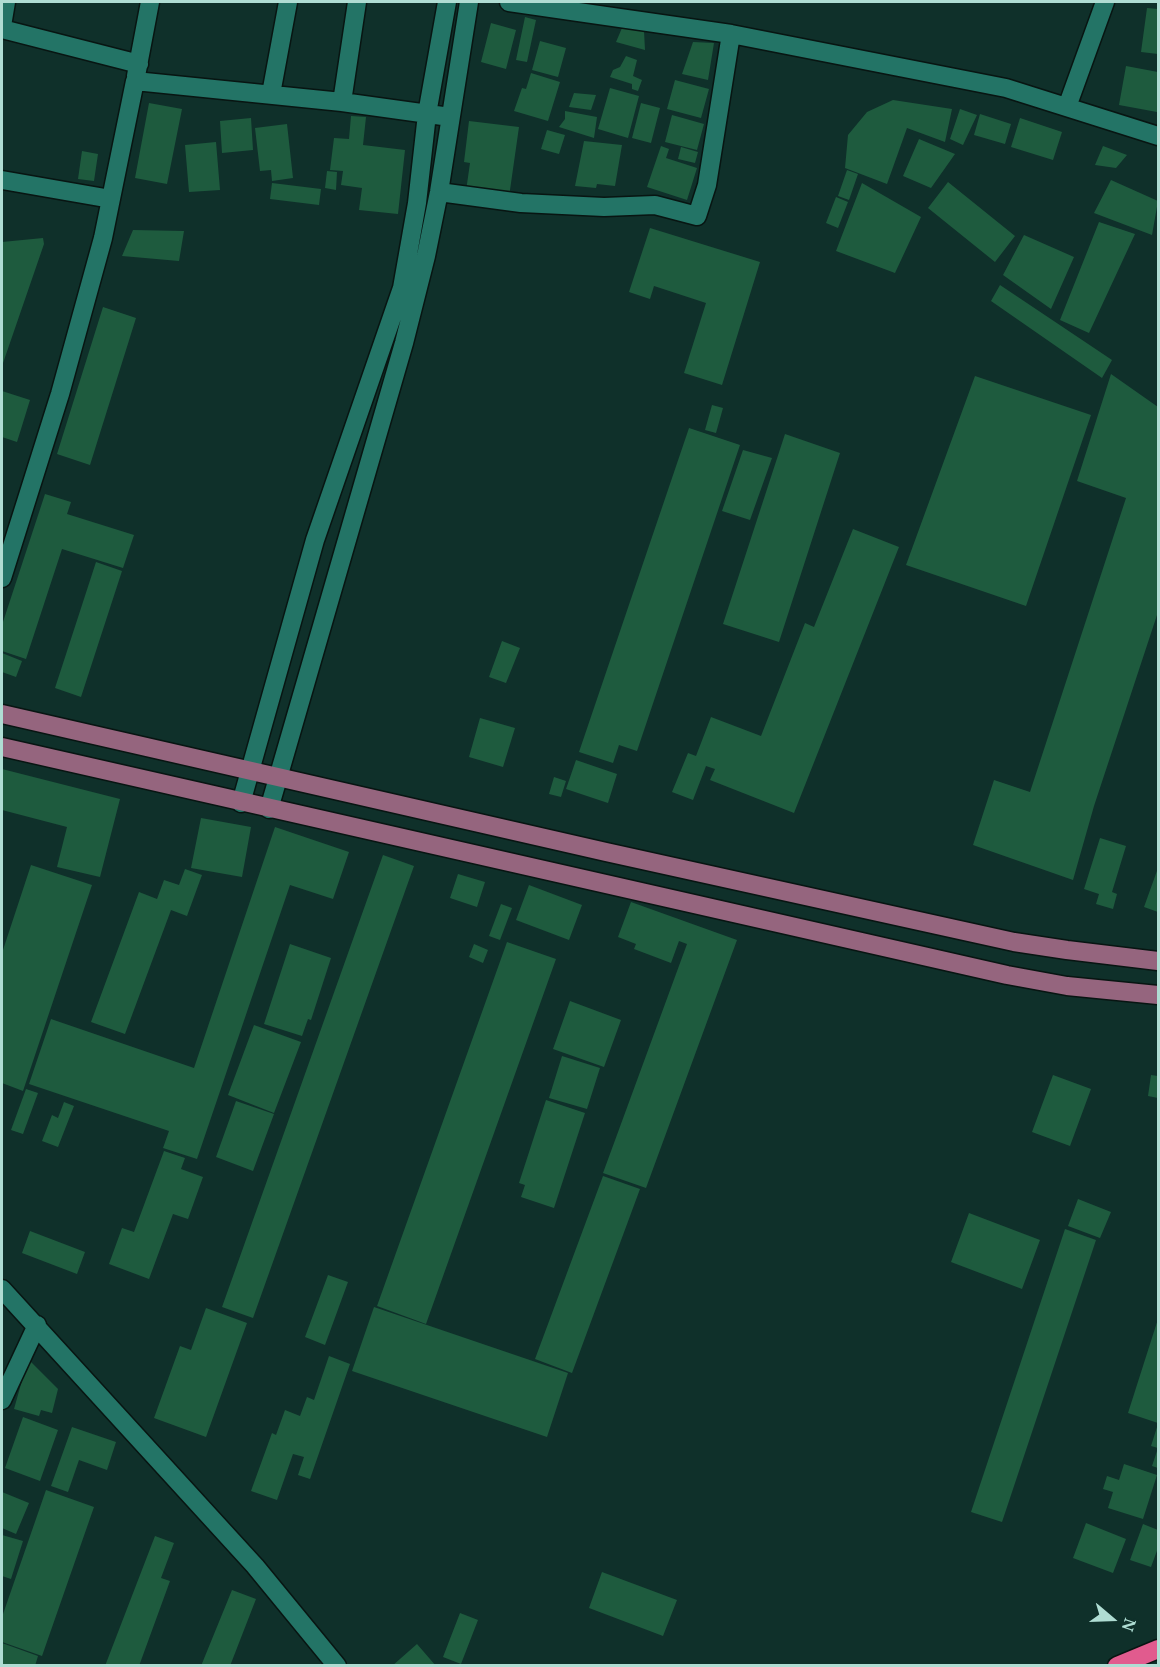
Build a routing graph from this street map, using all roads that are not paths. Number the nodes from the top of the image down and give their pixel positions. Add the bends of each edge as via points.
1 (6, 2) edge
2 (150, 2) edge
3 (288, 2) edge
4 (357, 2) edge
5 (447, 2) edge
6 (469, 2) edge
7 (509, 2) edge
8 (1105, 2) edge
9 (2, 28) edge
10 (731, 34) junction
11 (137, 72) junction
12 (271, 94) junction
13 (342, 102) junction
14 (1067, 107) junction
15 (427, 114) junction
16 (450, 117) junction
17 (1158, 136) edge
18 (2, 180) edge
19 (439, 192) junction
20 (111, 199) junction
21 (2, 578) edge
22 (2, 714) edge
23 (2, 747) edge
24 (250, 771) junction
25 (279, 777) junction
26 (241, 802) junction
27 (269, 809) junction
28 (1158, 961) edge
29 (1158, 995) edge
30 (2, 1288) edge
31 (37, 1325) junction
32 (2, 1400) edge
33 (1158, 1649) edge
34 (337, 1665) edge
35 (1117, 1665) edge

1 - 9 street
2 - 11 street
3 - 12 street
4 - 13 street
5 - 15 street
6 - 16 street
7 - 10 street
8 - 14 street
9 - 11 street
10 - 14 street via 1006,88
10 - 19 street via 707,185 697,216 655,205 533,203
11 - 12 street
11 - 20 street
12 - 13 street
13 - 15 street
14 - 17 street
15 - 16 street
15 - 24 street via 402,288 315,540
16 - 19 street
18 - 20 street
19 - 25 street via 404,343
20 - 21 street via 60,394
22 - 24 main road
23 - 26 main road
24 - 25 main road
24 - 26 street
25 - 27 street
25 - 28 main road via 1014,942
26 - 27 main road
27 - 29 main road via 1007,975 1066,986
30 - 31 street
31 - 32 street
31 - 34 street via 255,1566
33 - 35 highway

